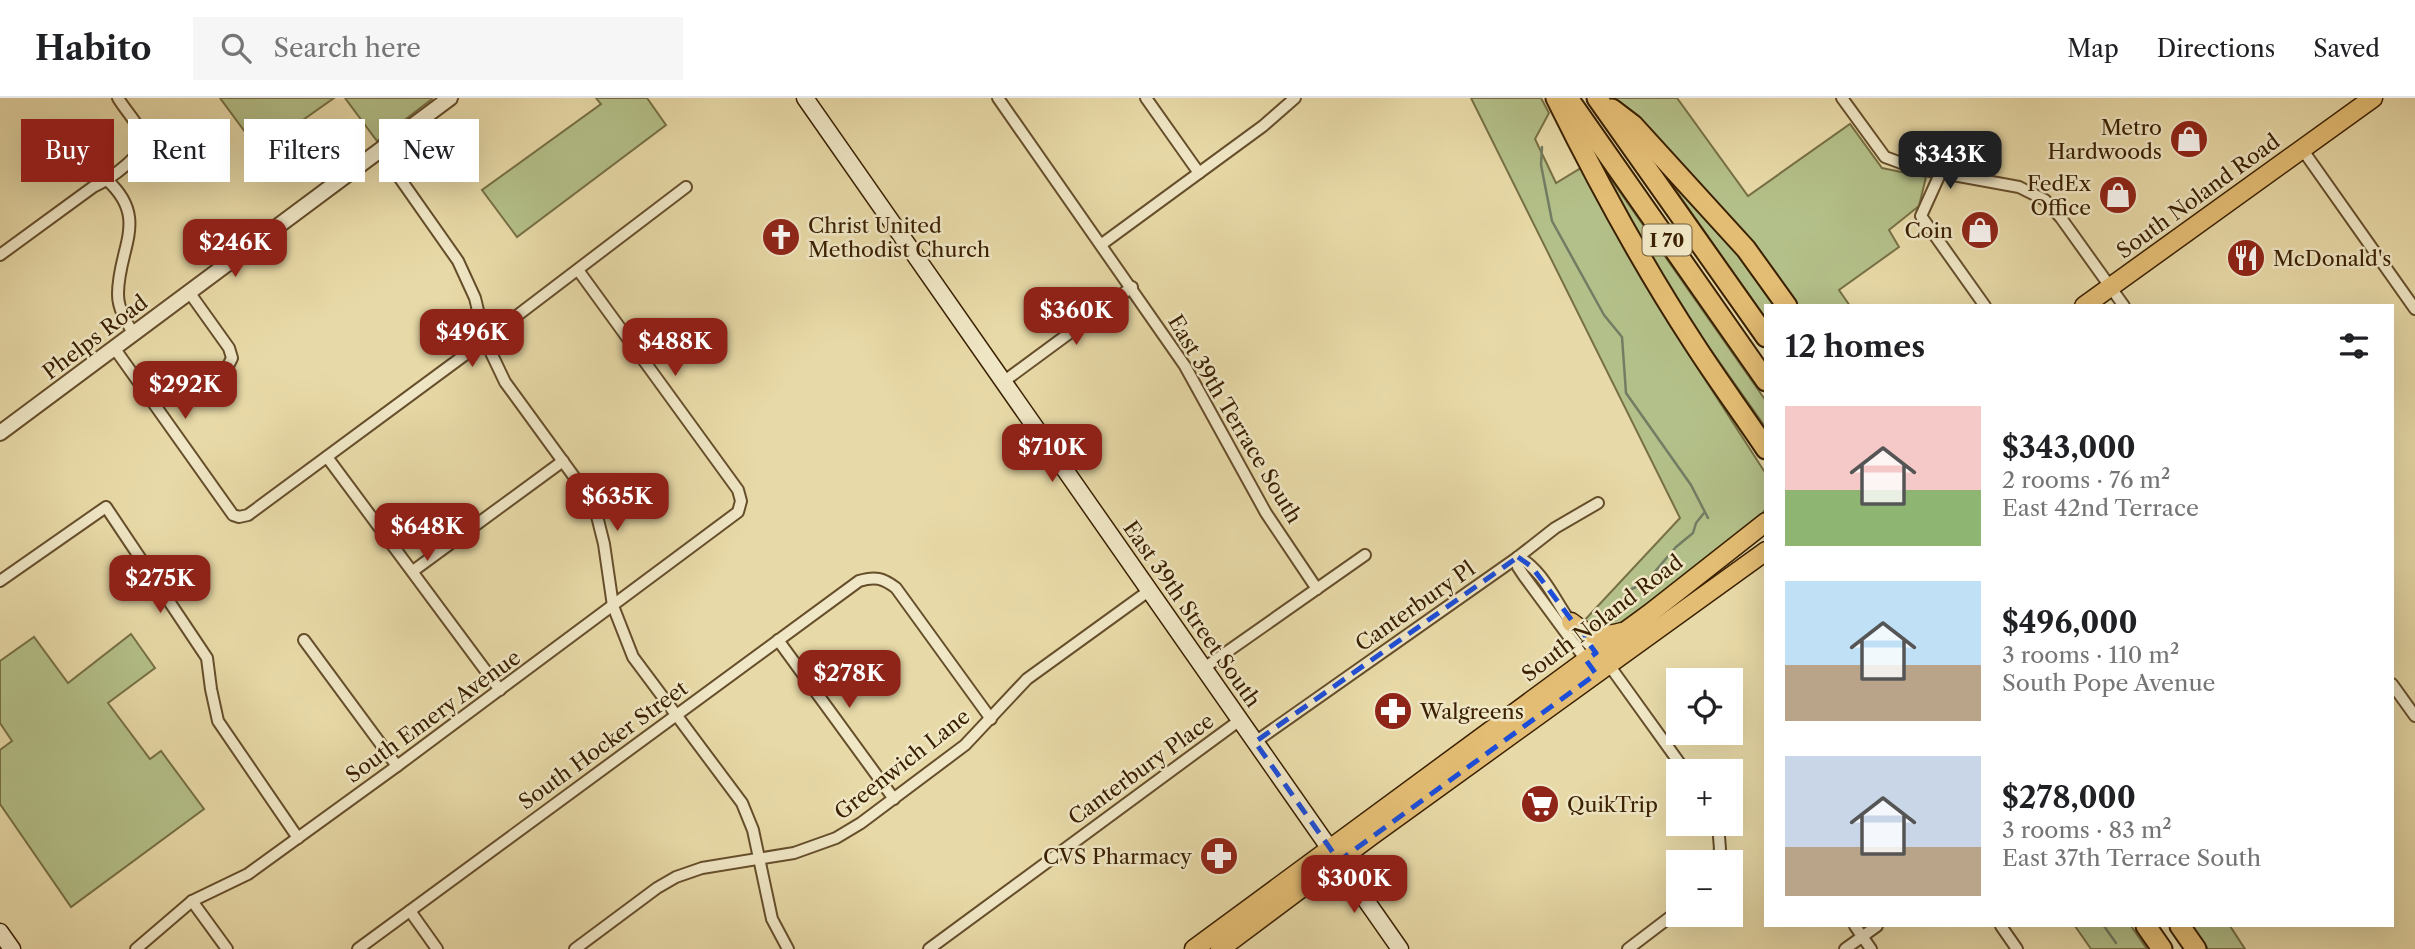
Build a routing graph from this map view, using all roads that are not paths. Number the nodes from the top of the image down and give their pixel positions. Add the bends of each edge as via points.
1 (118, 98) edge
2 (450, 98) edge
3 (805, 98) edge
4 (998, 98) edge
5 (1146, 98) edge
6 (1294, 98) edge
7 (1556, 98) edge
8 (1568, 98) edge
9 (1598, 98) edge
10 (1842, 98) edge
11 (2373, 98) edge
12 (422, 119) edge
13 (2302, 149) junction
14 (379, 151) edge
15 (1199, 173) junction
16 (114, 174) edge
17 (1940, 174) junction
18 (103, 182) edge
19 (109, 182) edge
20 (402, 182) edge
21 (686, 187) dead end
22 (1102, 244) junction
23 (0, 255) edge
24 (578, 271) junction
25 (1132, 287) junction
26 (2110, 287) junction
27 (189, 292) junction
28 (1786, 304) edge
29 (1984, 304) edge
30 (2087, 304) edge
31 (2123, 304) edge
32 (2415, 309) edge
33 (134, 334) junction
34 (1764, 334) edge
35 (485, 340) junction
36 (115, 349) junction
37 (227, 368) dead end
38 (1764, 378) edge
39 (1003, 382) junction
40 (0, 433) edge
41 (1764, 446) edge
42 (327, 457) junction
43 (563, 461) junction
44 (1598, 503) dead end
45 (1764, 524) edge
46 (1764, 552) edge
47 (1364, 555) dead end
48 (1518, 557) junction
49 (413, 571) junction
50 (0, 581) edge
51 (1317, 589) junction
52 (1150, 590) junction
53 (613, 606) junction
54 (1571, 622) junction
55 (1625, 632) junction
56 (304, 640) dead end
57 (778, 640) junction
58 (1597, 663) junction
59 (1204, 667) junction
60 (2394, 687) edge
61 (500, 690) junction
62 (676, 715) junction
63 (2415, 716) edge
64 (991, 719) junction
65 (1240, 720) junction
66 (1255, 742) junction
67 (1675, 759) edge
68 (397, 766) junction
69 (894, 799) junction
70 (298, 838) junction
71 (1335, 855) junction
72 (759, 858) junction
73 (192, 901) junction
74 (410, 911) junction
75 (1666, 920) edge
76 (1856, 927) edge
77 (1876, 927) edge
78 (2002, 927) edge
79 (2147, 927) edge
80 (2181, 927) edge
81 (1232, 930) junction
82 (0, 932) edge
83 (1862, 937) junction
84 (12, 949) edge
85 (136, 949) edge
86 (227, 949) edge
87 (358, 949) edge
88 (437, 949) edge
89 (575, 949) edge
90 (788, 949) edge
91 (929, 949) edge
92 (1194, 949) edge
93 (1220, 949) edge
94 (1400, 949) edge
95 (1628, 949) edge
96 (1845, 949) edge
97 (1871, 949) edge
98 (2017, 949) edge
99 (2162, 949) edge
100 (2196, 949) edge

1 - 16 street via 144,145
2 - 12 street, Phelps Road
3 - 39 main road, East 39th Street South
4 - 22 street, East 39th Terrace South
5 - 15 street
6 - 15 street
7 - 41 highway via 1655,279
8 - 38 highway, I 70
9 - 28 highway via 1633,125 1746,249
9 - 34 highway, I 70
10 - 17 street via 1885,157
11 - 13 main road, South Noland Road
13 - 26 main road, South Noland Road
13 - 32 street
14 - 27 street, Phelps Road
15 - 22 street
17 - 26 street via 2019,187 2045,200
17 - 29 street via 1922,216
18 - 23 street
19 - 33 street via 129,211 131,230 118,296 122,315
20 - 35 street via 458,261 475,298
21 - 24 street
22 - 25 street, East 39th Terrace South
24 - 35 street
24 - 53 street, South Emery Avenue via 738,490 741,501 733,517
25 - 39 street
25 - 51 street, East 39th Terrace South via 1185,366 1266,513
26 - 30 main road, South Noland Road
26 - 31 street
27 - 33 street, Phelps Road
27 - 37 street via 229,348 232,358
33 - 36 street, Phelps Road
35 - 42 street
35 - 43 street via 505,382
36 - 40 street, Phelps Road
36 - 42 street via 233,515 248,514
39 - 52 main road, East 39th Street South
42 - 49 street
43 - 49 street
43 - 53 street via 594,504
44 - 48 street, Canterbury Pl
45 - 55 main road, South Noland Road
46 - 58 main road, South Noland Road
47 - 51 street
48 - 54 street via 1532,567
48 - 58 street via 1524,576
48 - 66 street, Canterbury Pl
49 - 61 street
50 - 70 street via 106,508 207,658 218,721
51 - 59 street
52 - 59 main road, East 39th Street South
52 - 64 street, Greenwich Lane via 1027,679
53 - 61 street, South Emery Avenue
53 - 62 street via 633,657
54 - 55 main road via 1596,637
54 - 58 street
55 - 58 main road, South Noland Road
56 - 68 street
57 - 62 street, South Hocker Street
57 - 64 street, South Hocker Street via 859,581 884,579 896,588
57 - 69 street
58 - 67 street
58 - 71 main road, South Noland Road
59 - 65 main road, East 39th Street South
60 - 63 street
61 - 68 street, South Emery Avenue
62 - 72 street via 742,803
62 - 74 street, South Hocker Street
64 - 69 street, Greenwich Lane via 965,745
65 - 66 main road, East 39th Street South
65 - 91 street, Canterbury Place
66 - 71 main road, East 39th Street South
68 - 70 street, South Emery Avenue
69 - 72 street, Greenwich Lane via 836,838 794,853
70 - 73 street, South Emery Avenue via 248,874
71 - 81 main road, South Noland Road
71 - 94 main road, East 39th Street South
72 - 89 street, Greenwich Lane via 676,877
72 - 90 street via 772,919
73 - 85 street, South Emery Avenue
73 - 86 street
74 - 87 street, South Hocker Street
74 - 88 street
75 - 95 street
76 - 83 street
77 - 83 street
78 - 98 street
79 - 99 highway
80 - 100 highway
81 - 92 main road, South Noland Road
81 - 93 main road, South Noland Road
82 - 84 main road
83 - 96 street
83 - 97 street

